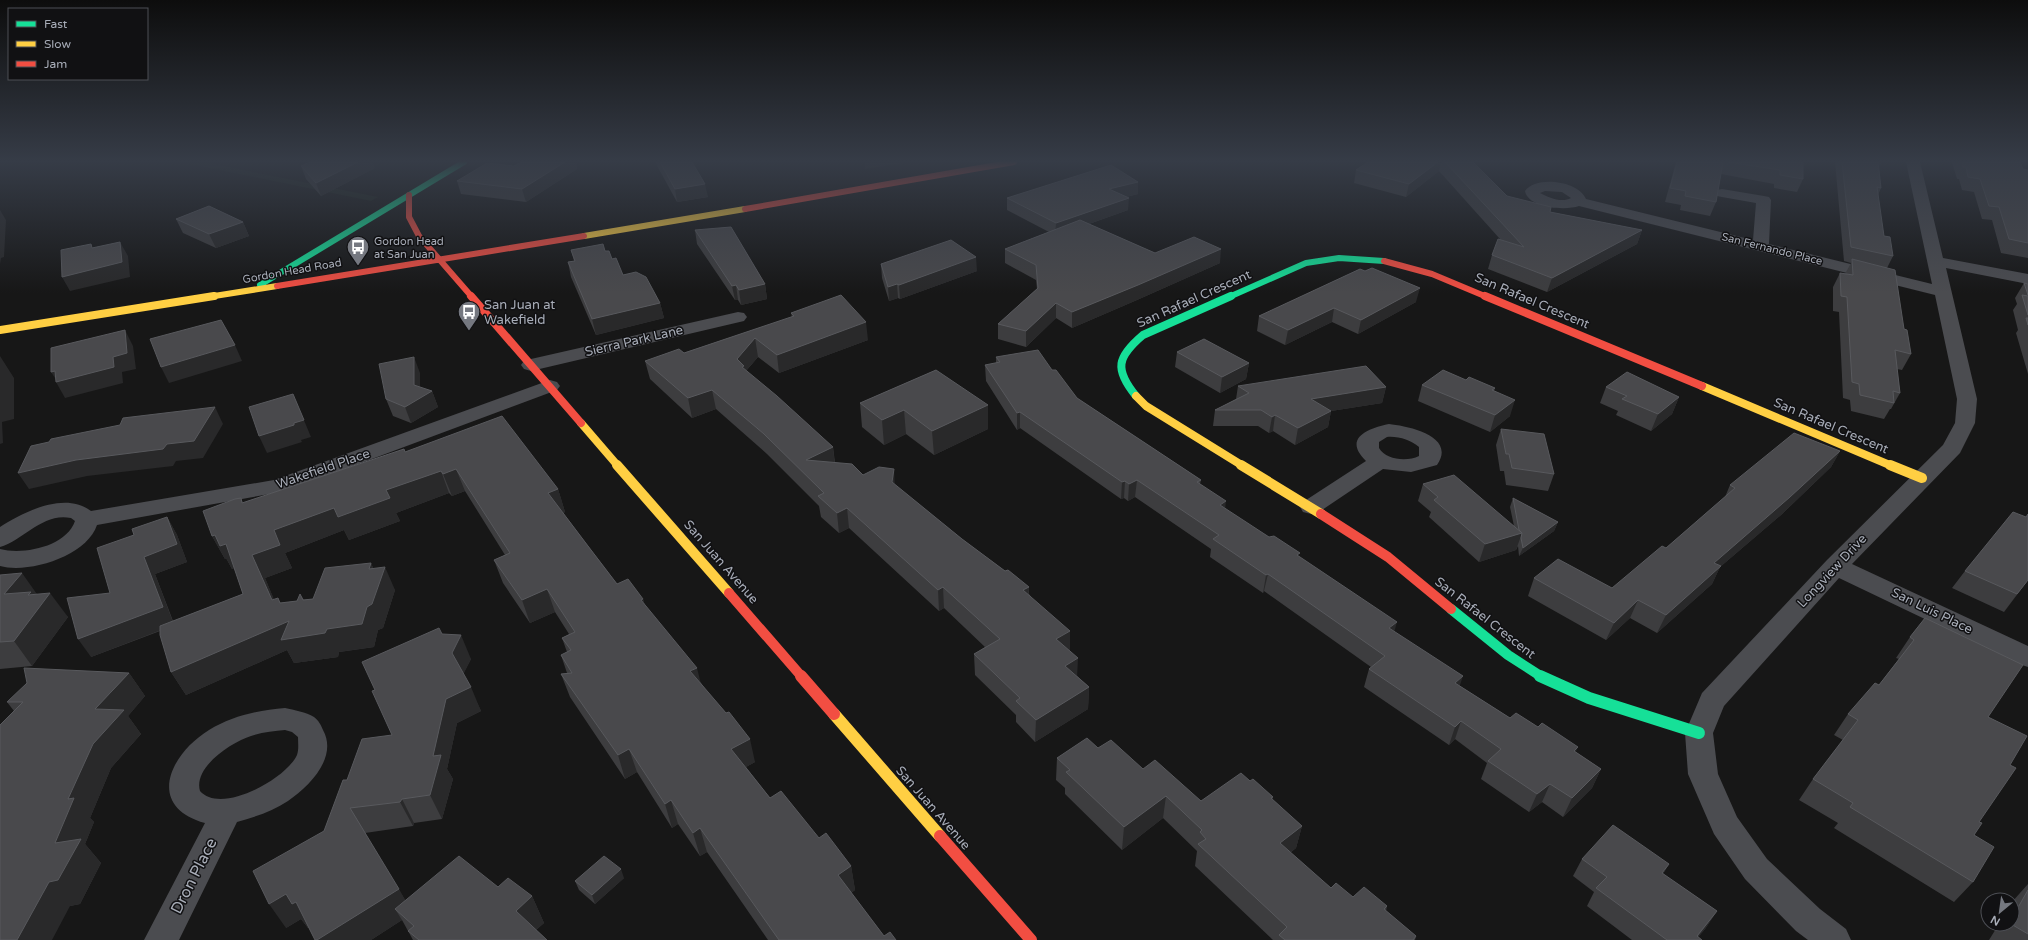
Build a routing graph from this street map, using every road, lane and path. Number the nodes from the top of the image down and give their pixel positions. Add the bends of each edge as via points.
1 (391, 206) edge
2 (409, 206) edge
3 (761, 206) edge
4 (1598, 206) edge
5 (1764, 206) edge
6 (1923, 206) edge
7 (1761, 246) junction
8 (440, 259) junction
9 (1935, 261) junction
10 (2028, 279) edge
11 (249, 291) junction
12 (1943, 292) junction
13 (738, 317) dead end
14 (0, 330) edge
15 (531, 365) junction
16 (550, 386) junction
17 (1381, 460) dead end
18 (1922, 478) junction
19 (1311, 507) junction
20 (87, 519) junction
21 (0, 538) edge
22 (0, 557) edge
23 (1836, 566) junction
24 (2028, 657) edge
25 (1699, 733) junction
26 (227, 812) dead end
27 (161, 940) edge
28 (1030, 940) edge
29 (1834, 940) edge

1 - 11 street
2 - 8 street, San Juan Avenue via 409,217 419,236
3 - 8 street, Gordon Head Road
4 - 7 street, San Fernando Place
5 - 7 street
6 - 9 street, Longview Drive
7 - 12 street, San Fernando Place
8 - 11 street, Gordon Head Road
8 - 15 street, San Juan Avenue
9 - 10 street
9 - 12 street, Longview Drive
11 - 14 street, Gordon Head Road
12 - 18 street, Longview Drive via 1967,399 1965,423 1952,448
13 - 15 street, Sierra Park Lane
15 - 16 street, San Juan Avenue
16 - 20 street, Wakefield Place via 278,486
16 - 28 street, San Juan Avenue
17 - 19 street
18 - 19 street, San Rafael Crescent via 1432,274 1386,260 1331,258 1306,263 1143,335 1128,346 1120,357 1119,370 1127,389 1146,406
18 - 23 street, Longview Drive
19 - 25 street, San Rafael Crescent via 1388,557 1492,643 1528,669 1579,694
20 - 21 street via 83,514 74,511 48,513 19,524
20 - 22 street via 81,534 58,549 27,559 13,560
23 - 24 street, San Luis Place
23 - 25 street, Longview Drive via 1712,701
25 - 29 street, Longview Drive via 1703,774 1725,825 1756,869 1808,920
26 - 27 street, Dron Place

